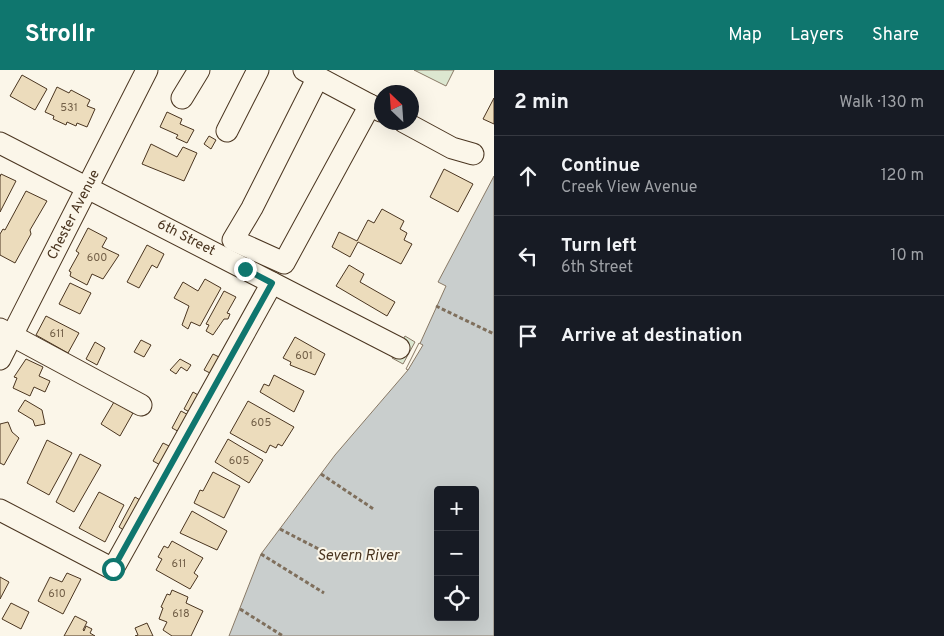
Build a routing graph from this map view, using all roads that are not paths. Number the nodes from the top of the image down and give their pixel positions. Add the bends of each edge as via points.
1 (147, 70) edge
2 (199, 70) edge
3 (258, 70) edge
4 (311, 74) edge
5 (182, 98) dead end
6 (374, 107) edge
7 (374, 111) edge
8 (419, 130) edge
9 (227, 131) dead end
10 (0, 143) edge
11 (473, 154) dead end
12 (88, 188) junction
13 (255, 250) junction
14 (245, 269) junction
15 (272, 283) junction
16 (6, 332) edge
17 (399, 348) dead end
18 (0, 359) edge
19 (141, 405) dead end
20 (0, 510) edge

1 - 12 street, Chester Avenue
2 - 5 street
3 - 9 street
4 - 6 street
4 - 13 street via 252,208 233,240
7 - 13 street via 284,263
8 - 11 street via 452,148
10 - 12 street, 6th Street
12 - 14 street, 6th Street
12 - 16 street, Chester Avenue
13 - 14 street
14 - 15 street, 6th Street
15 - 17 street, 6th Street
15 - 20 street via 113,569
16 - 18 street, Chester Avenue
16 - 19 street

